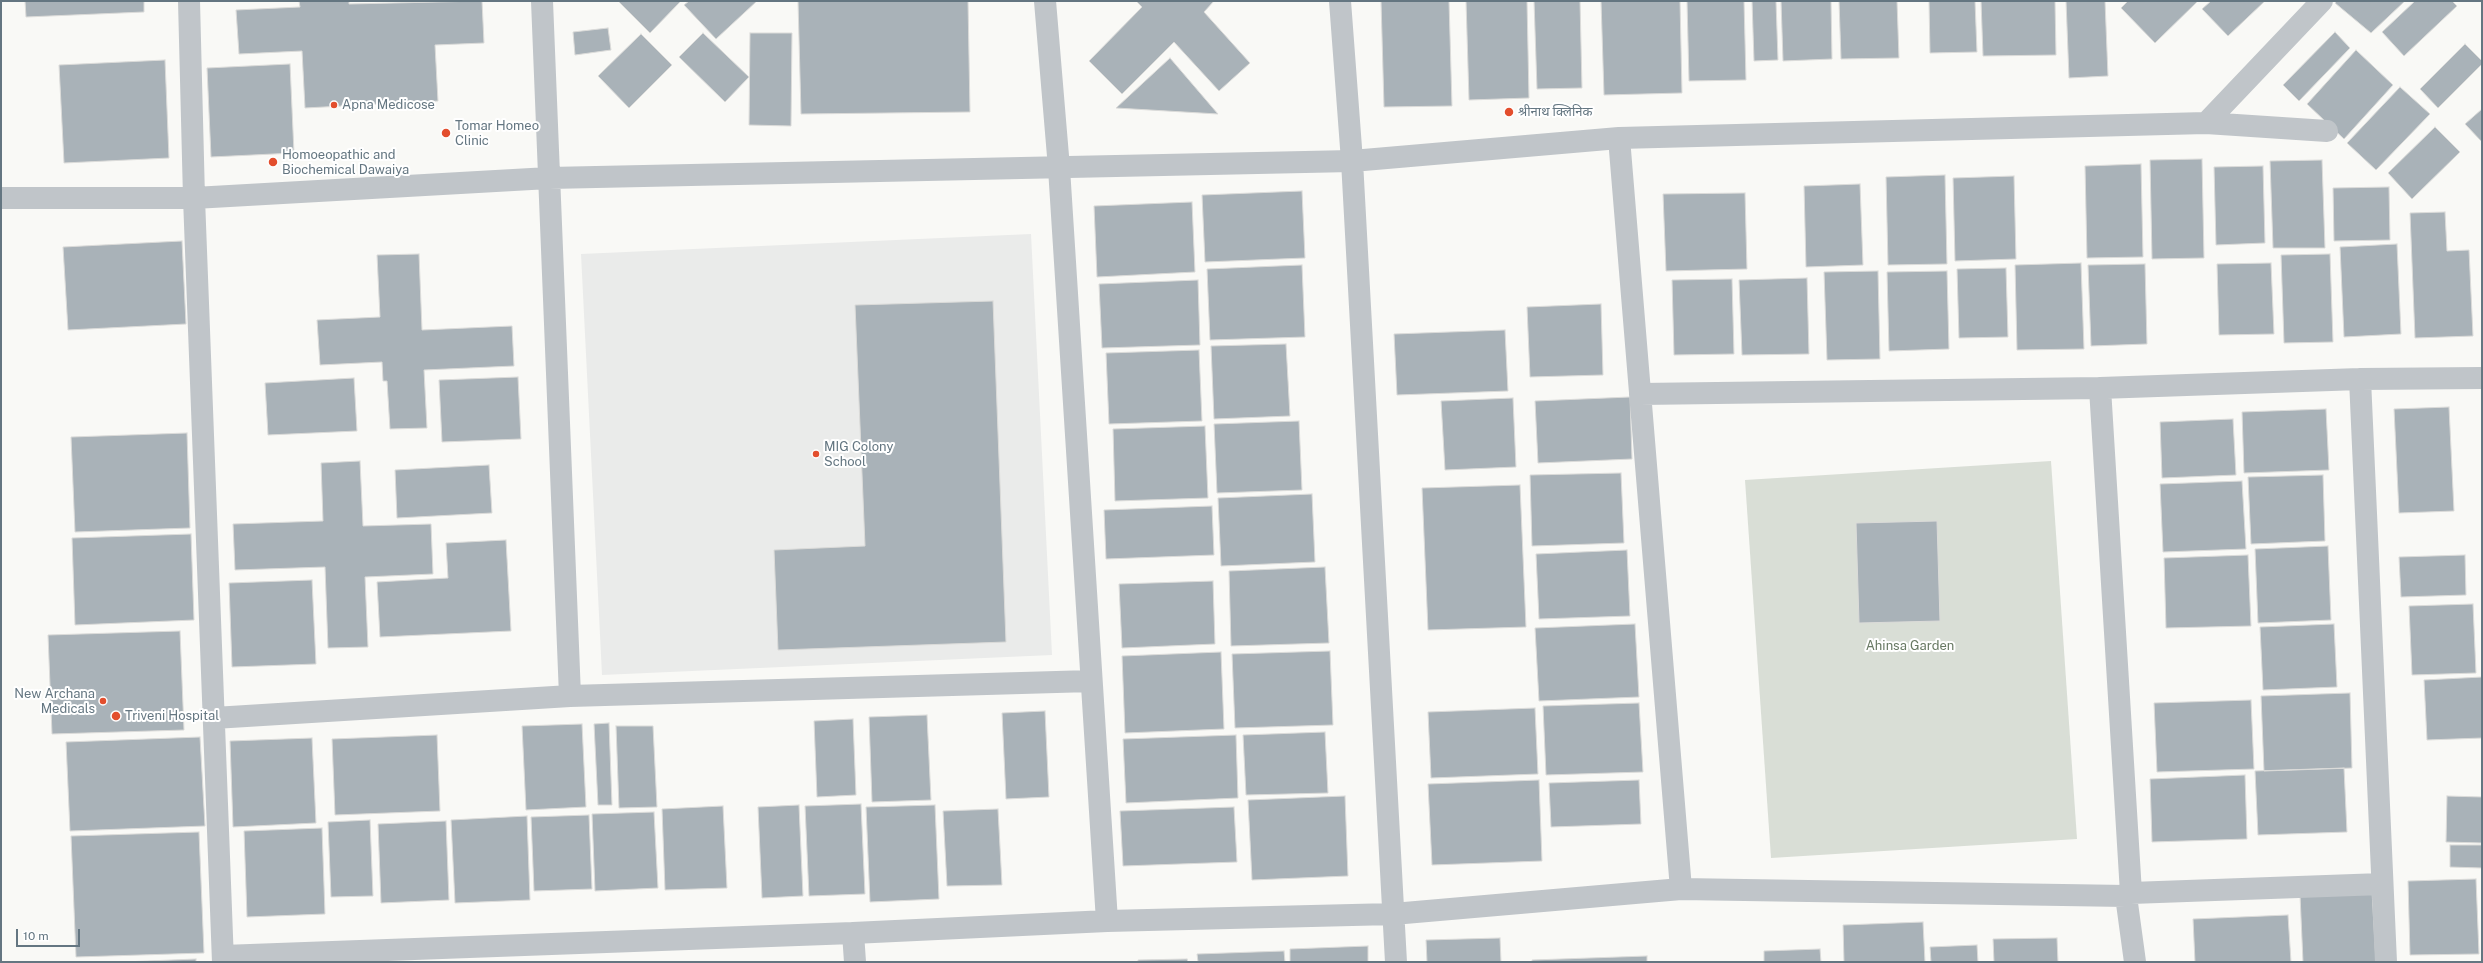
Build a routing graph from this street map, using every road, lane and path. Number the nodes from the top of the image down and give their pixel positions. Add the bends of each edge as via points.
1 (189, 1) edge
2 (542, 1) edge
3 (1045, 1) edge
4 (1340, 1) edge
5 (2322, 1) edge
6 (2206, 122) junction
7 (2328, 131) dead end
8 (1619, 138) junction
9 (1352, 161) junction
10 (1059, 168) junction
11 (549, 178) junction
12 (1, 198) edge
13 (194, 198) junction
14 (2482, 378) edge
15 (2360, 379) junction
16 (2100, 388) junction
17 (1640, 394) junction
18 (1091, 681) junction
19 (570, 696) junction
20 (214, 718) junction
21 (2382, 884) junction
22 (1681, 889) junction
23 (2128, 894) junction
24 (1393, 914) junction
25 (1106, 921) junction
26 (853, 933) junction
27 (223, 959) edge
28 (855, 962) edge
29 (1396, 962) edge
30 (2135, 962) edge
31 (2386, 962) edge

1 - 13 street
2 - 11 street
3 - 10 street
4 - 9 street
5 - 6 street
6 - 7 street
6 - 8 street
8 - 9 street
8 - 17 street
9 - 10 street
9 - 24 street
10 - 11 street
10 - 18 street
11 - 13 street
11 - 19 street
12 - 13 street
13 - 20 street
14 - 15 street
15 - 16 street
15 - 21 street
16 - 17 street
16 - 23 street
17 - 22 street
18 - 19 street
18 - 25 street
19 - 20 street
20 - 27 street
21 - 23 street
21 - 31 street
22 - 23 street
22 - 24 street
23 - 30 street
24 - 25 street
24 - 29 street
25 - 26 street
26 - 27 street
26 - 28 street

